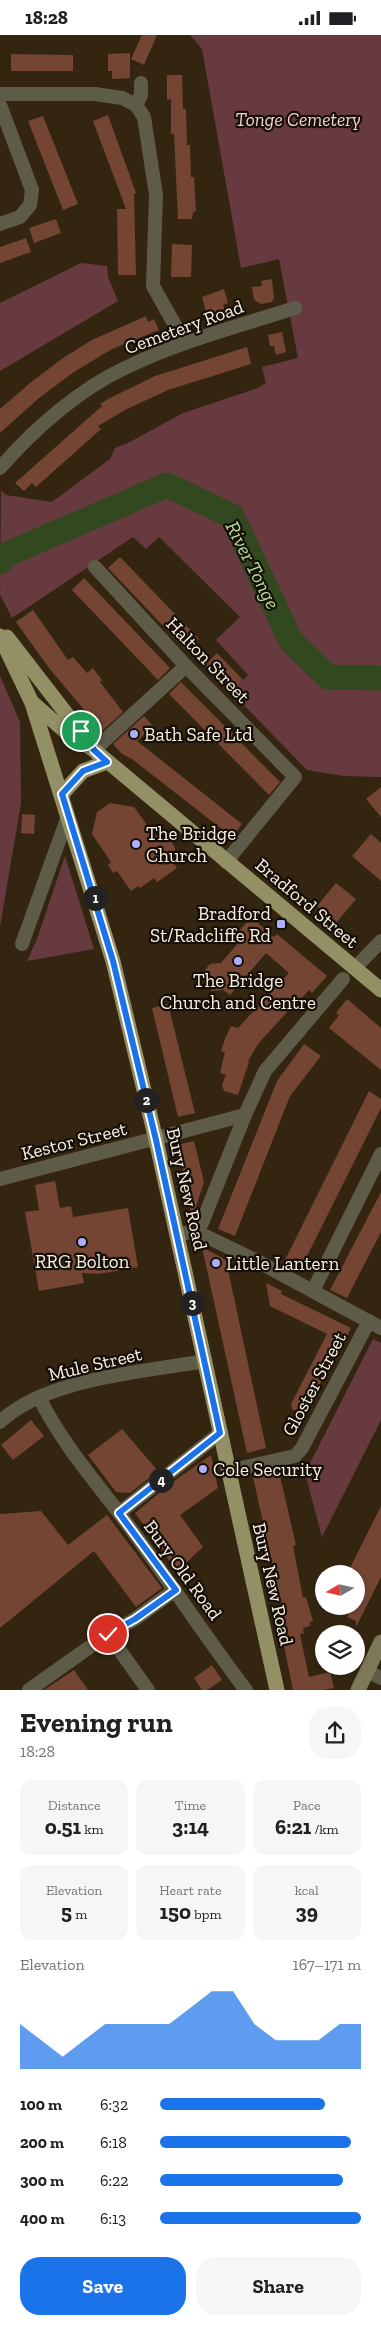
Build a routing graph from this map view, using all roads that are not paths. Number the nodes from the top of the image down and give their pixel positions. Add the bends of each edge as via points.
1 (140, 83) dead end
2 (0, 94) edge
3 (0, 105) edge
4 (136, 105) junction
5 (0, 224) edge
6 (295, 308) dead end
7 (185, 343) junction
8 (0, 468) edge
9 (95, 567) dead end
10 (0, 628) edge
11 (0, 637) edge
12 (186, 666) junction
13 (32, 703) junction
14 (94, 750) junction
15 (107, 762) junction
16 (62, 794) junction
17 (68, 816) junction
18 (226, 862) junction
19 (381, 941) edge
20 (22, 944) dead end
21 (355, 968) junction
22 (343, 979) dead end
23 (381, 990) edge
24 (245, 1115) junction
25 (156, 1140) junction
26 (381, 1154) edge
27 (0, 1179) edge
28 (195, 1231) junction
29 (177, 1235) junction
30 (313, 1291) junction
31 (375, 1325) edge
32 (205, 1361) junction
33 (39, 1397) junction
34 (0, 1422) edge
35 (220, 1433) junction
36 (228, 1471) junction
37 (119, 1513) junction
38 (176, 1590) junction
39 (108, 1634) junction
40 (381, 1642) edge
41 (367, 1671) junction
42 (381, 1678) edge
43 (239, 1688) edge
44 (29, 1690) edge
45 (148, 1690) edge
46 (276, 1690) edge
47 (358, 1690) edge

1 - 4 street via 141,95
2 - 4 street via 94,94 122,98
3 - 5 street via 32,190 30,205 20,217
4 - 7 street via 144,117 156,195 153,286
6 - 7 street, Cemetery Road
7 - 8 street, Cemetery Road via 126,367 85,392 43,425
9 - 12 street, Halton Street
10 - 14 main road, Bradford Street
11 - 13 main road, Bury New Road
12 - 14 street
12 - 18 street, Halton Street via 295,777
13 - 14 main road, Bradford Street via 67,733
13 - 16 main road, Bury New Road
14 - 15 main road, Bradford Street
15 - 16 main road via 83,771
15 - 18 main road, Bradford Street
16 - 17 main road, Bury New Road
17 - 20 street
17 - 25 main road, Bury New Road via 113,961
18 - 21 main road, Bradford Street
19 - 21 street
21 - 23 main road, Bradford Street
22 - 24 street via 272,1060
24 - 25 street, Kestor Street
24 - 28 street via 202,1223
25 - 27 street, Kestor Street
25 - 29 main road, Bury New Road
26 - 30 street
28 - 29 street
28 - 30 street
29 - 32 main road, Bury New Road
30 - 31 street
31 - 36 street, Gloster Street via 296,1456
32 - 33 street, Mule Street via 76,1384
32 - 35 main road, Bury New Road
33 - 34 street, Mule Street
33 - 37 street, Bury Old Road via 73,1454
35 - 36 main road, Bury New Road
35 - 37 street
36 - 46 main road, Bury New Road
37 - 38 street, Bury Old Road
38 - 39 street
38 - 43 street, Bury Old Road
39 - 44 street
39 - 45 street
40 - 41 main road
41 - 42 street
41 - 47 main road

